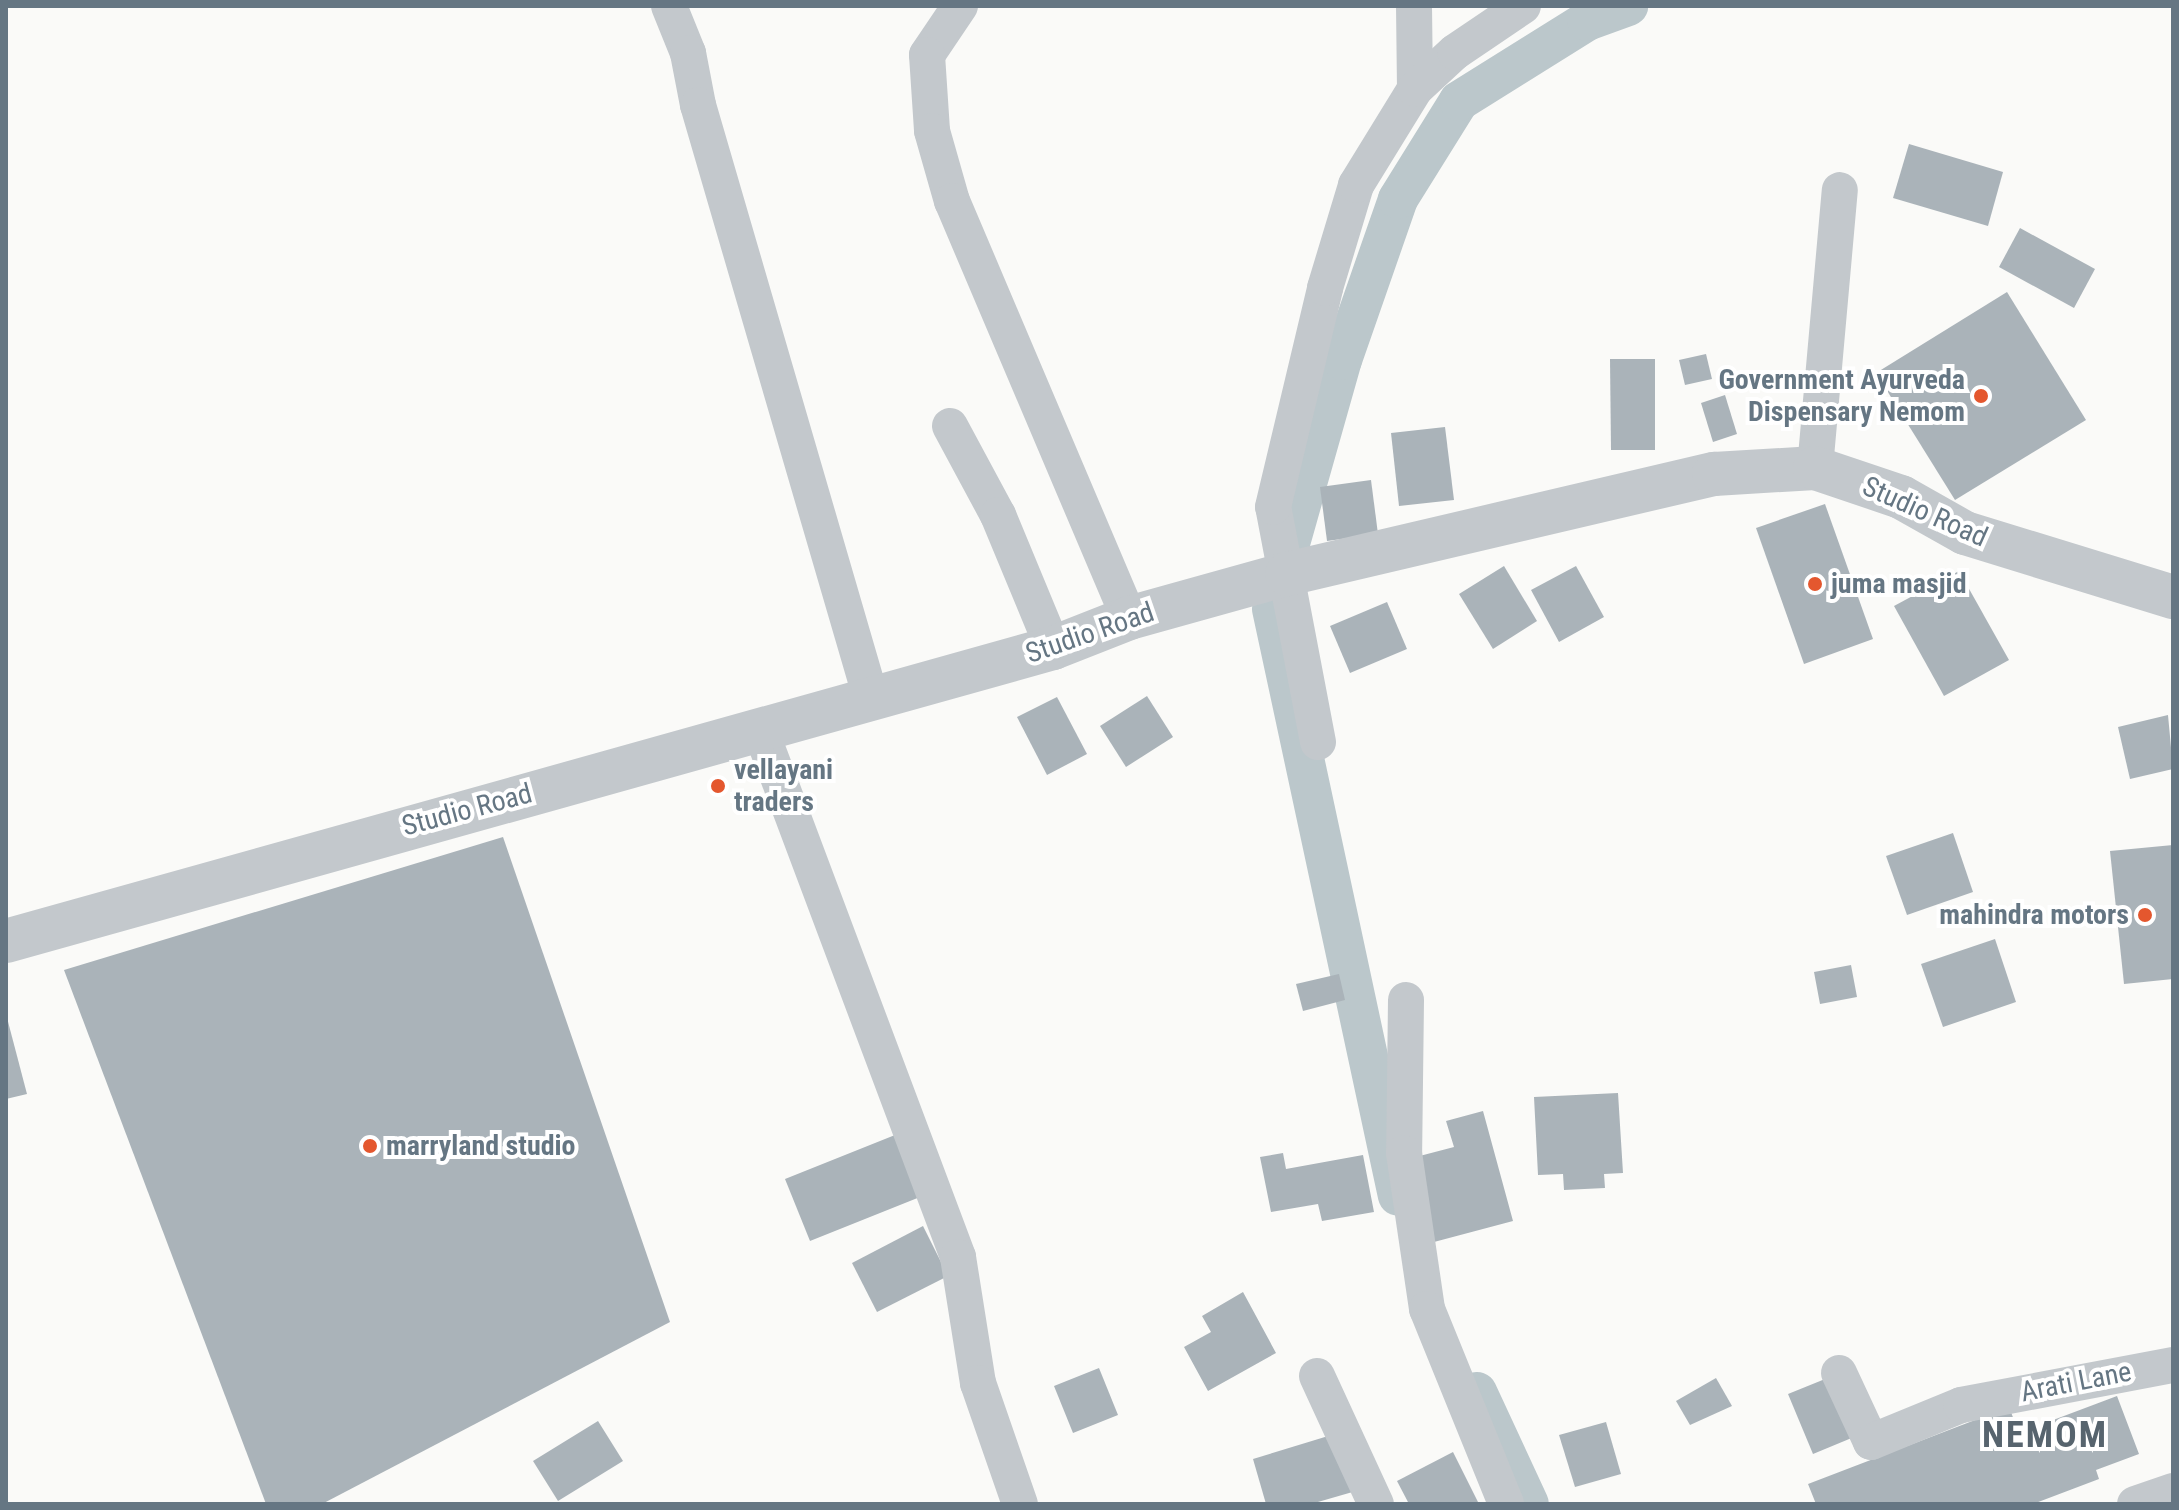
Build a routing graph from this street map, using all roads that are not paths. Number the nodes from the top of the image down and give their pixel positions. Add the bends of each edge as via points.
1 (669, 6) edge
2 (960, 6) edge
3 (1414, 6) edge
4 (1523, 6) edge
5 (1415, 89) junction
6 (1840, 190) dead end
7 (950, 426) dead end
8 (1815, 468) junction
9 (1287, 574) junction
10 (2173, 597) edge
11 (1129, 618) junction
12 (1053, 648) junction
13 (871, 698) junction
14 (760, 729) junction
15 (1318, 742) dead end
16 (6, 941) edge
17 (1406, 1000) dead end
18 (2173, 1365) edge
19 (1839, 1373) dead end
20 (1317, 1376) dead end
21 (2173, 1491) edge
22 (1020, 1504) edge
23 (1376, 1504) edge
24 (1506, 1504) edge
25 (2135, 1504) edge

1 - 13 street via 688,53 698,105
2 - 11 street via 927,55 932,131 952,201
3 - 5 street
4 - 5 street via 1455,52
5 - 9 street via 1356,185 1325,288 1273,507
6 - 8 street
7 - 12 street via 998,515
8 - 9 street, Studio Road via 1714,474
8 - 10 street, Studio Road via 1901,497 1965,533
9 - 11 street, Studio Road
9 - 15 street
11 - 12 street, Studio Road
12 - 13 street, Studio Road
13 - 14 street, Studio Road
14 - 16 street, Studio Road
14 - 22 street via 958,1257 978,1383
17 - 24 street via 1404,1153 1427,1309
18 - 19 street, Arati Lane via 1961,1405 1871,1442
20 - 23 street
21 - 25 street

